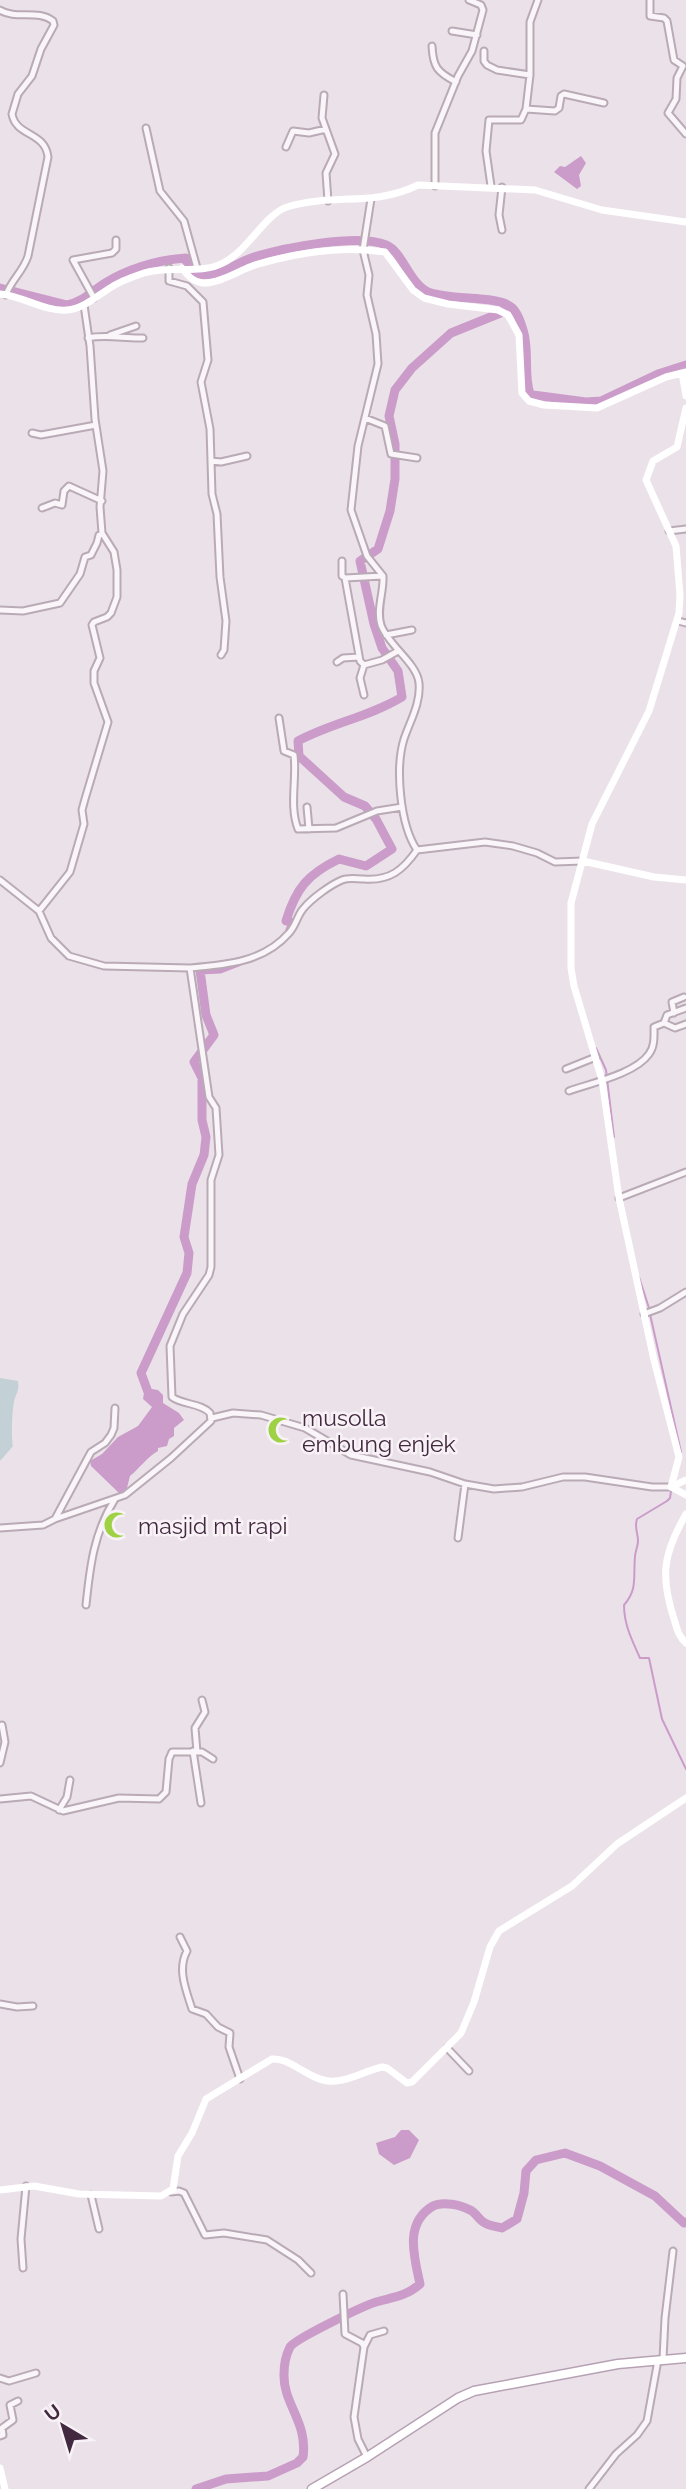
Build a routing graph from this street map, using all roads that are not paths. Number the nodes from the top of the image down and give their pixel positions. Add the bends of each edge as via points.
1 (469, 0) edge
2 (538, 0) edge
3 (650, 0) edge
4 (0, 10) edge
5 (452, 31) dead end
6 (477, 35) junction
7 (432, 46) dead end
8 (484, 51) dead end
9 (530, 75) junction
10 (456, 82) junction
11 (324, 95) dead end
12 (604, 103) dead end
13 (526, 109) junction
14 (146, 128) dead end
15 (326, 129) junction
16 (686, 134) edge
17 (286, 147) dead end
18 (435, 186) junction
19 (491, 186) junction
20 (502, 187) junction
21 (371, 199) junction
22 (328, 201) junction
23 (686, 222) edge
24 (502, 230) dead end
25 (116, 240) dead end
26 (364, 245) junction
27 (169, 268) junction
28 (191, 268) junction
29 (5, 292) edge
30 (93, 295) junction
31 (83, 305) junction
32 (135, 326) dead end
33 (107, 336) junction
34 (88, 338) junction
35 (143, 338) dead end
36 (684, 372) edge
37 (686, 396) edge
38 (686, 408) edge
39 (365, 418) junction
40 (96, 425) junction
41 (32, 433) dead end
42 (247, 456) dead end
43 (417, 458) dead end
44 (211, 461) junction
45 (102, 501) junction
46 (42, 508) dead end
47 (685, 529) edge
48 (669, 531) junction
49 (102, 534) junction
50 (342, 561) dead end
51 (383, 576) junction
52 (345, 578) junction
53 (0, 610) edge
54 (682, 622) edge
55 (412, 630) dead end
56 (386, 635) junction
57 (398, 651) junction
58 (221, 655) dead end
59 (359, 657) junction
60 (337, 662) dead end
61 (364, 665) junction
62 (364, 695) dead end
63 (279, 718) dead end
64 (307, 807) dead end
65 (402, 807) junction
66 (309, 829) junction
67 (417, 850) junction
68 (583, 860) junction
69 (0, 880) edge
70 (686, 880) edge
71 (39, 911) junction
72 (190, 968) junction
73 (684, 997) edge
74 (686, 1008) edge
75 (674, 1013) junction
76 (664, 1023) junction
77 (686, 1024) edge
78 (596, 1057) junction
79 (566, 1069) dead end
80 (603, 1079) junction
81 (569, 1091) dead end
82 (686, 1172) edge
83 (621, 1198) junction
84 (686, 1292) edge
85 (649, 1312) junction
86 (115, 1408) dead end
87 (212, 1418) junction
88 (686, 1480) edge
89 (465, 1484) junction
90 (671, 1487) junction
91 (686, 1494) edge
92 (115, 1499) junction
93 (686, 1514) edge
94 (55, 1519) junction
95 (0, 1528) edge
96 (458, 1538) dead end
97 (86, 1605) dead end
98 (686, 1643) edge
99 (202, 1700) dead end
100 (2, 1725) dead end
101 (195, 1751) junction
102 (213, 1759) dead end
103 (0, 1763) edge
104 (70, 1780) dead end
105 (686, 1798) edge
106 (0, 1799) edge
107 (201, 1803) dead end
108 (59, 1810) junction
109 (180, 1937) dead end
110 (0, 2004) edge
111 (33, 2006) dead end
112 (447, 2048) junction
113 (469, 2071) dead end
114 (240, 2079) junction
115 (26, 2186) junction
116 (0, 2190) edge
117 (171, 2192) junction
118 (91, 2195) junction
119 (99, 2229) dead end
120 (673, 2251) dead end
121 (23, 2268) dead end
122 (311, 2273) dead end
123 (343, 2294) dead end
124 (384, 2331) dead end
125 (364, 2347) junction
126 (686, 2358) edge
127 (661, 2360) junction
128 (36, 2373) dead end
129 (0, 2378) edge
130 (18, 2401) dead end
131 (0, 2436) edge
132 (367, 2457) junction
133 (0, 2468) edge
134 (5, 2489) edge
135 (312, 2489) edge
136 (589, 2489) edge

1 - 6 street via 483,8
2 - 9 street via 530,22
3 - 16 street via 650,16 667,20 674,58 683,66 668,113
4 - 29 street via 8,15 47,17 54,23 12,114 19,127 42,141 48,157 28,256
5 - 6 street
6 - 10 street
7 - 10 street via 436,68
8 - 9 street via 484,61 491,68
9 - 13 street
10 - 18 street via 435,133
11 - 15 street
12 - 13 street via 564,94 555,111
13 - 19 street via 521,120 489,120 486,151
14 - 28 street via 160,191 184,221
15 - 17 street via 293,131
15 - 22 street via 335,155 327,170
18 - 19 street
18 - 21 street via 418,185
19 - 20 street
20 - 23 street via 550,193 615,213
20 - 24 street
21 - 22 street
21 - 26 street
22 - 28 street via 283,209 233,257 216,266
25 - 30 street via 112,253 73,260
26 - 28 street via 252,266 210,282 193,280
26 - 36 street via 386,253 424,298 508,315 519,335 521,390 533,403 597,408
26 - 39 street via 367,295 379,357
27 - 28 street
27 - 30 street via 136,276
27 - 44 street via 171,283 187,286 203,302 208,360 201,382
29 - 31 street via 60,310
30 - 31 street
31 - 34 street
32 - 33 street
33 - 34 street
33 - 35 street
34 - 40 street
36 - 37 street
38 - 48 street via 677,447 655,459 647,476
39 - 43 street via 384,424 391,453
39 - 51 street via 351,510 368,556
40 - 41 street
40 - 45 street
42 - 44 street
44 - 58 street via 226,621
45 - 46 street via 69,486 62,505
45 - 49 street
47 - 48 street
48 - 54 street via 676,546
49 - 53 street via 60,603 23,611
49 - 71 street via 114,552 117,570 117,597 111,613 92,625 100,658 94,683 108,723 82,810 83,824 70,872
50 - 52 street
51 - 52 street
51 - 56 street via 380,618
52 - 59 street
54 - 68 street via 649,711 592,824
55 - 56 street
56 - 57 street
57 - 61 street
57 - 65 street via 419,682 416,709 402,748
59 - 60 street
59 - 61 street
61 - 62 street via 360,678
63 - 66 street via 284,751 294,755 296,825
64 - 66 street
65 - 66 street via 377,811 336,828
65 - 67 street
67 - 68 street via 485,842 531,850 557,863
67 - 72 street via 391,876 346,879 335,885 304,907 292,930 269,950 234,963
68 - 70 street
68 - 78 street via 571,904 571,968
69 - 71 street
71 - 72 street via 51,938 69,956 104,966
72 - 87 street via 209,1097 216,1108 219,1155 211,1180 211,1268 180,1320 169,1354 173,1398 205,1408
73 - 75 street via 671,1002
74 - 75 street
75 - 76 street via 666,1016
76 - 77 street via 675,1028
76 - 80 street via 654,1027 653,1047 647,1057
78 - 79 street
78 - 80 street
80 - 81 street
80 - 83 street
82 - 83 street
83 - 85 street
84 - 85 street
85 - 90 street via 679,1457
86 - 94 street via 111,1435 91,1452
87 - 89 street via 241,1412 271,1418 306,1428 351,1455
87 - 92 street via 144,1481
88 - 90 street
89 - 90 street via 500,1490 574,1477
89 - 96 street
90 - 91 street
92 - 94 street
92 - 97 street via 94,1542
93 - 98 street via 672,1541 664,1576 676,1629
94 - 95 street via 34,1527
99 - 101 street via 205,1712 195,1728
100 - 103 street via 5,1742
101 - 102 street
101 - 107 street
101 - 108 street via 170,1754 162,1798 119,1798
104 - 108 street
105 - 112 street via 617,1844 572,1886 499,1931 471,2012
106 - 108 street via 31,1796
109 - 114 street via 187,1951 183,1982 192,2009 230,2033 229,2047
110 - 111 street
112 - 113 street
112 - 114 street via 410,2083 382,2067 324,2081 276,2058
114 - 117 street via 204,2102 178,2156
115 - 116 street
115 - 118 street
115 - 121 street via 20,2239
117 - 118 street via 161,2196
117 - 122 street via 184,2193 205,2235 225,2232 267,2239
118 - 119 street
120 - 127 street
123 - 125 street via 345,2334
124 - 125 street via 370,2335
125 - 132 street via 354,2417
126 - 127 main road
127 - 132 main road via 474,2391
127 - 136 street via 647,2421
128 - 129 street via 9,2381
130 - 131 street via 10,2405 13,2420
132 - 135 main road
133 - 134 street

